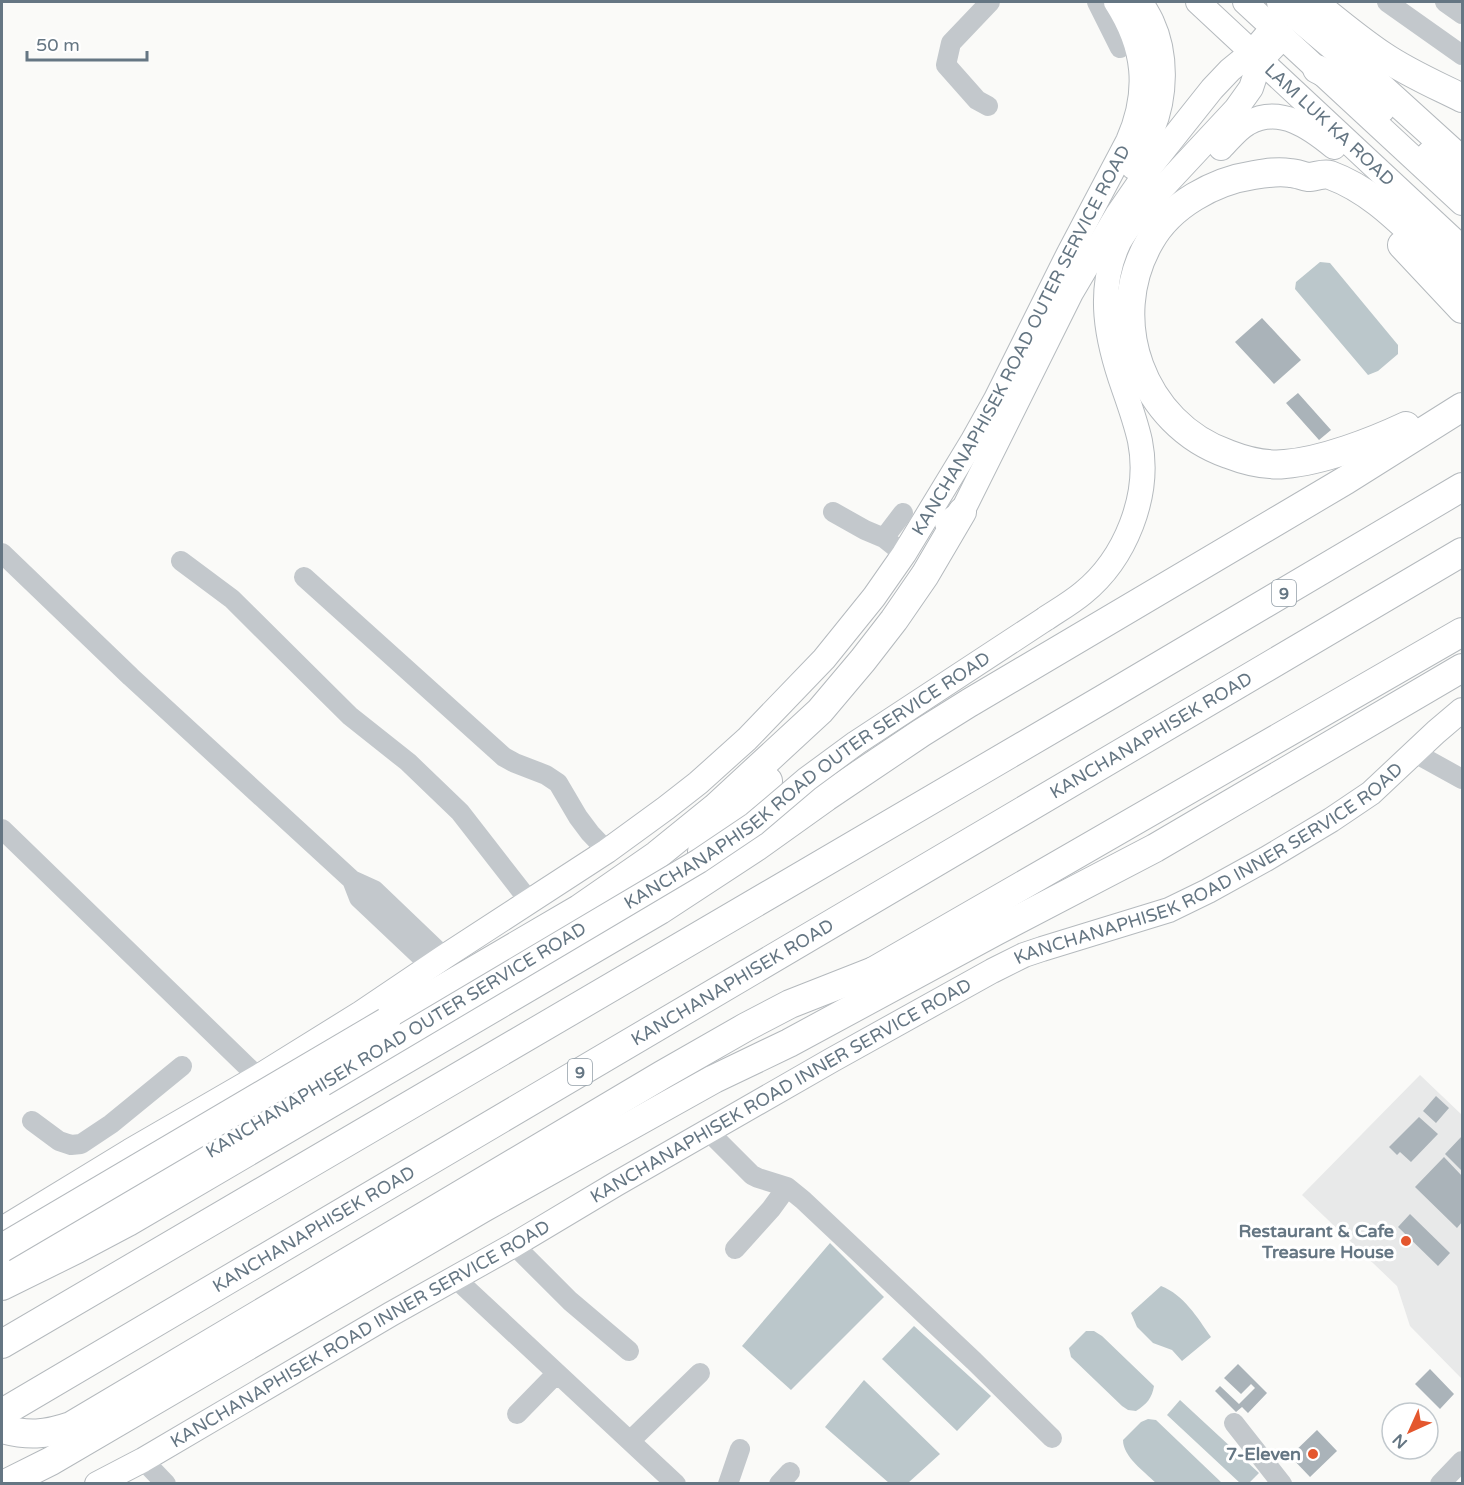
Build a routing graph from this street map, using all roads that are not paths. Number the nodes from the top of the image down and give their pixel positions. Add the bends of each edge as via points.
1 (990, 2) edge
2 (1097, 2) edge
3 (1116, 2) edge
4 (1140, 2) edge
5 (1198, 2) edge
6 (1245, 2) edge
7 (1281, 2) edge
8 (1313, 2) edge
9 (1386, 2) edge
10 (1445, 2) edge
11 (1462, 14) edge
12 (1278, 33) junction
13 (1120, 48) dead end
14 (1462, 55) edge
15 (1256, 56) junction
16 (1317, 69) junction
17 (1462, 98) edge
18 (988, 106) dead end
19 (1191, 116) junction
20 (1213, 134) junction
21 (1462, 161) edge
22 (1176, 174) junction
23 (1308, 177) junction
24 (1462, 185) edge
25 (1462, 203) edge
26 (1462, 249) edge
27 (1462, 258) edge
28 (1462, 276) edge
29 (1071, 293) junction
30 (1462, 309) edge
31 (1462, 399) edge
32 (1462, 407) edge
33 (1462, 487) edge
34 (833, 512) dead end
35 (962, 512) junction
36 (903, 513) dead end
37 (884, 538) junction
38 (1462, 552) edge
39 (2, 553) edge
40 (904, 554) junction
41 (181, 561) dead end
42 (304, 577) dead end
43 (1462, 632) edge
44 (1462, 668) edge
45 (1462, 710) edge
46 (820, 711) junction
47 (1415, 753) junction
48 (1462, 779) edge
49 (2, 829) edge
50 (607, 851) junction
51 (530, 902) junction
52 (437, 961) junction
53 (566, 965) junction
54 (874, 971) junction
55 (182, 1066) dead end
56 (258, 1077) junction
57 (714, 1079) junction
58 (32, 1121) dead end
59 (111, 1124) junction
60 (708, 1131) junction
61 (130, 1151) junction
62 (101, 1168) junction
63 (787, 1187) junction
64 (57, 1196) junction
65 (2, 1229) edge
66 (514, 1245) junction
67 (2, 1248) edge
68 (39, 1248) junction
69 (735, 1249) dead end
70 (2, 1270) edge
71 (455, 1278) junction
72 (2, 1286) edge
73 (2, 1344) edge
74 (629, 1351) dead end
75 (700, 1372) dead end
76 (557, 1373) junction
77 (2, 1413) edge
78 (517, 1414) dead end
79 (1234, 1423) dead end
80 (2, 1429) edge
81 (1052, 1438) dead end
82 (630, 1441) junction
83 (740, 1449) dead end
84 (143, 1460) junction
85 (1462, 1461) edge
86 (664, 1480) edge
87 (5, 1484) edge
88 (97, 1484) edge
89 (166, 1484) edge
90 (728, 1484) edge
91 (1281, 1484) edge
92 (1440, 1484) edge

1 - 18 street via 951,43 946,65 977,100
2 - 13 street
3 - 40 main road, KANCHANAPHISEK ROAD OUTER SERVICE ROAD via 1131,28 1140,56 1142,93 1133,129 996,399
4 - 29 main road via 1158,39 1160,104 1152,129
5 - 15 main road, LAM LUK KA ROAD
6 - 12 main road, LAM LUK KA ROAD
7 - 21 highway
8 - 17 highway via 1384,57
9 - 14 street
10 - 11 street
12 - 15 main road, KANCHANAPHISEK ROAD OUTER SERVICE ROAD
12 - 16 main road, LAM LUK KA ROAD
15 - 19 main road, KANCHANAPHISEK ROAD OUTER SERVICE ROAD via 1230,70
15 - 20 main road, KANCHANAPHISEK ROAD OUTER SERVICE ROAD via 1251,88
15 - 26 main road, LAM LUK KA ROAD
16 - 24 highway via 1364,93
16 - 25 main road, LAM LUK KA ROAD
19 - 20 main road via 1212,100 1220,101 1226,112
19 - 29 main road, KANCHANAPHISEK ROAD OUTER SERVICE ROAD via 1133,191
20 - 22 main road, KANCHANAPHISEK ROAD OUTER SERVICE ROAD
22 - 27 main road via 1216,153 1251,121 1280,117 1296,121 1339,152 1441,246
22 - 68 main road, KANCHANAPHISEK ROAD OUTER SERVICE ROAD, bridge via 1128,226 1108,278 1106,324 1136,427 1142,458 1140,490 1127,535 1116,555 1083,593 856,743 722,846 130,1198
23 - 28 highway via 1327,174 1374,199
23 - 30 highway via 1347,197 1384,226
23 - 31 highway via 1274,172 1224,182 1180,207 1156,232 1144,251 1132,291 1130,317 1136,359 1162,408 1192,437 1222,452 1284,465 1336,453 1386,435
29 - 35 main road, KANCHANAPHISEK ROAD OUTER SERVICE ROAD
32 - 53 highway via 921,733 660,910
33 - 73 highway, 9
34 - 37 street
35 - 40 main road
35 - 46 highway via 894,620
36 - 37 street
37 - 40 street
38 - 77 highway, KANCHANAPHISEK ROAD / 9
39 - 52 street via 352,880 360,898
40 - 50 main road, KANCHANAPHISEK ROAD OUTER SERVICE ROAD via 824,659 747,739 682,796
41 - 51 street via 232,599 350,716 408,762 460,812
42 - 50 street via 504,757 558,783 578,817
43 - 54 highway
44 - 57 highway via 1155,848
45 - 47 main road, KANCHANAPHISEK ROAD INNER SERVICE ROAD
46 - 53 highway via 720,838 601,932
46 - 67 highway, bridge via 715,808 657,855 579,909
47 - 48 street
47 - 60 main road, KANCHANAPHISEK ROAD INNER SERVICE ROAD via 1350,807 1208,891 1169,909 1010,962
49 - 56 street
50 - 51 main road, KANCHANAPHISEK ROAD OUTER SERVICE ROAD
51 - 52 main road, KANCHANAPHISEK ROAD OUTER SERVICE ROAD
52 - 56 main road, KANCHANAPHISEK ROAD OUTER SERVICE ROAD
53 - 72 highway via 154,1207
54 - 57 highway
54 - 80 highway via 790,1004 746,1027 71,1426 39,1434
55 - 59 street
56 - 61 main road, KANCHANAPHISEK ROAD OUTER SERVICE ROAD
57 - 87 highway
58 - 59 street via 71,1145 81,1144
59 - 61 street
60 - 63 street via 752,1175
60 - 66 main road, KANCHANAPHISEK ROAD INNER SERVICE ROAD
61 - 62 main road, KANCHANAPHISEK ROAD OUTER SERVICE ROAD
62 - 64 main road, KANCHANAPHISEK ROAD OUTER SERVICE ROAD
62 - 68 main road
63 - 69 street
63 - 81 street
64 - 65 main road, KANCHANAPHISEK ROAD OUTER SERVICE ROAD
64 - 68 main road via 22,1225 19,1233 25,1243
66 - 71 main road, KANCHANAPHISEK ROAD INNER SERVICE ROAD
66 - 74 street via 570,1301
68 - 70 main road, KANCHANAPHISEK ROAD OUTER SERVICE ROAD
71 - 76 street
71 - 84 main road, KANCHANAPHISEK ROAD INNER SERVICE ROAD
75 - 82 street
76 - 78 street
76 - 82 street
79 - 91 street
82 - 86 street
83 - 90 street
84 - 88 main road, KANCHANAPHISEK ROAD INNER SERVICE ROAD
84 - 89 street
85 - 92 street

